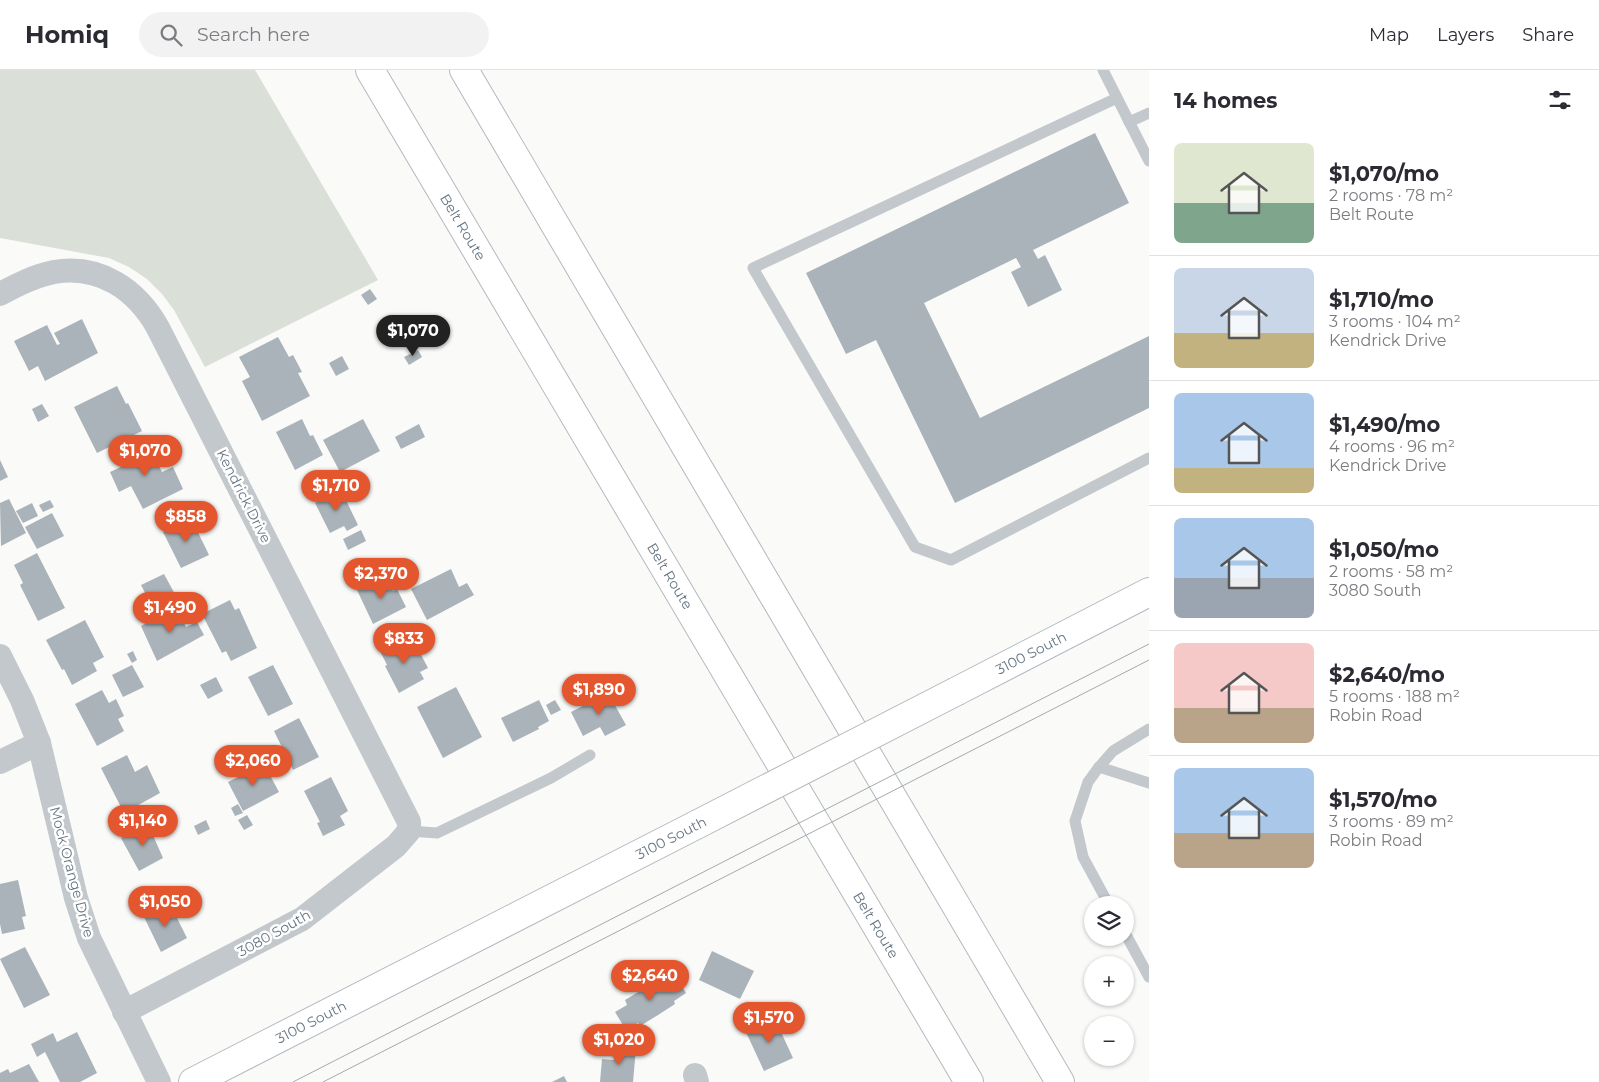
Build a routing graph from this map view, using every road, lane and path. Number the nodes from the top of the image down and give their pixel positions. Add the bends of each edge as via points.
1 (370, 70) edge
2 (464, 70) edge
3 (1103, 70) edge
4 (1117, 98) junction
5 (1149, 113) edge
6 (1130, 122) junction
7 (1149, 161) edge
8 (0, 294) edge
9 (1149, 458) edge
10 (1149, 592) edge
11 (0, 656) edge
12 (1149, 729) edge
13 (39, 743) junction
14 (590, 755) dead end
15 (0, 762) edge
16 (1100, 767) junction
17 (1149, 782) edge
18 (409, 831) junction
19 (1104, 896) edge
20 (1132, 946) edge
21 (1149, 977) edge
22 (124, 1012) junction
23 (159, 1082) edge
24 (193, 1082) edge
25 (969, 1082) edge
26 (1060, 1082) edge

1 - 25 main road, Belt Route
2 - 26 main road
3 - 4 lane
4 - 6 lane
4 - 9 lane via 754,268 915,547 951,560
5 - 6 lane
6 - 7 lane
8 - 18 street, Kendrick Drive via 40,276 74,271 91,273 122,286 145,306 408,817
10 - 24 main road, 3100 South, bridge
11 - 13 street, Mock Orange Drive
12 - 16 lane via 1113,751
13 - 15 street
13 - 22 street, Mock Orange Drive via 82,918
14 - 18 lane via 551,778 437,833
16 - 17 lane
16 - 19 lane via 1088,782 1075,821 1083,857
18 - 22 street, 3080 South via 396,846 302,920
20 - 21 lane
22 - 23 street, Mock Orange Drive

